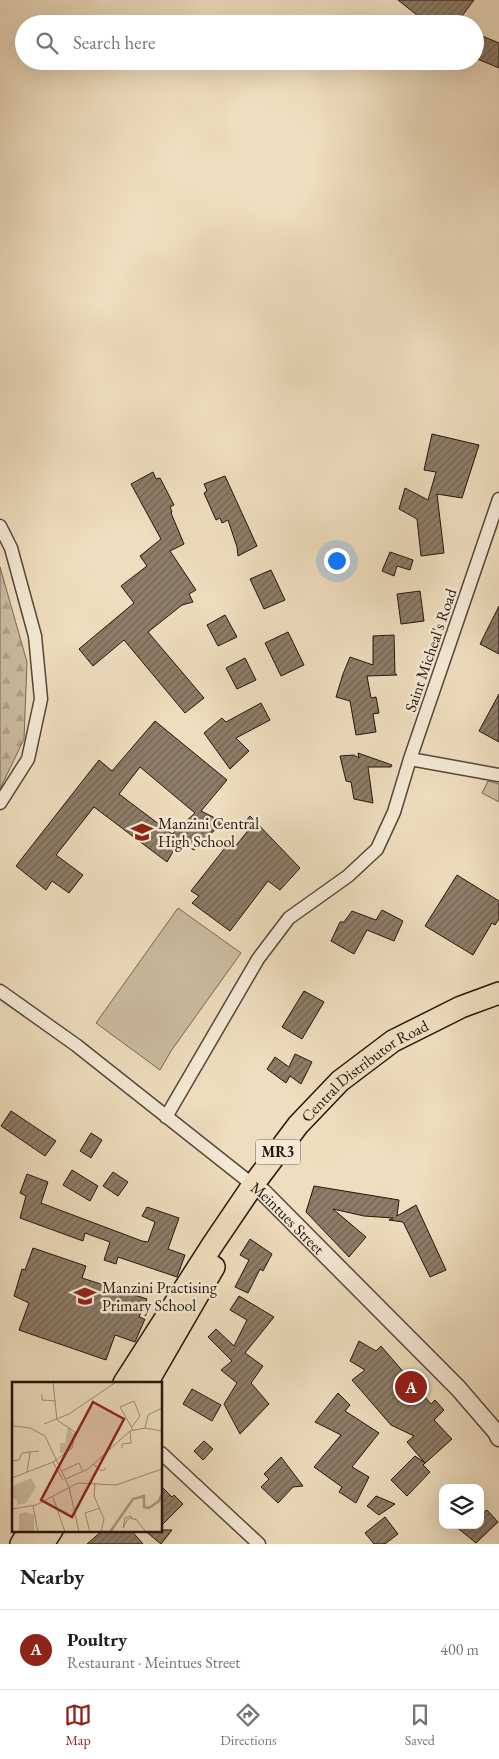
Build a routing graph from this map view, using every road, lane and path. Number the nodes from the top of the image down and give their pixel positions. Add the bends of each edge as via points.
1 (499, 499) edge
2 (0, 526) edge
3 (410, 759) junction
4 (499, 775) edge
5 (0, 803) edge
6 (0, 992) edge
7 (499, 992) edge
8 (499, 1009) edge
9 (166, 1117) junction
10 (258, 1188) junction
11 (125, 1382) edge
12 (148, 1382) edge
13 (499, 1438) edge
14 (162, 1453) edge
15 (29, 1532) edge
16 (51, 1532) edge
17 (21, 1544) edge
18 (43, 1544) edge
19 (259, 1544) edge

1 - 3 street, Saint Micheal's Road
2 - 5 street via 11,548 34,636 41,699 28,759
3 - 4 street
3 - 9 street, Saint Micheal's Road via 394,812 377,848 348,876 289,918 264,952
6 - 9 street, Meintues Street via 76,1044
7 - 10 highway, Central Distributor Road / MR3 via 460,1007 393,1041 340,1081 298,1125
8 - 10 highway, Central Distributor Road / MR3 via 463,1020 400,1052 349,1090
9 - 10 street, Meintues Street
10 - 11 highway, Central Distributor Road / MR3 via 213,1244
10 - 12 highway, Central Distributor Road / MR3
10 - 13 street, Meintues Street via 458,1388
14 - 19 street
15 - 17 highway
16 - 18 highway

